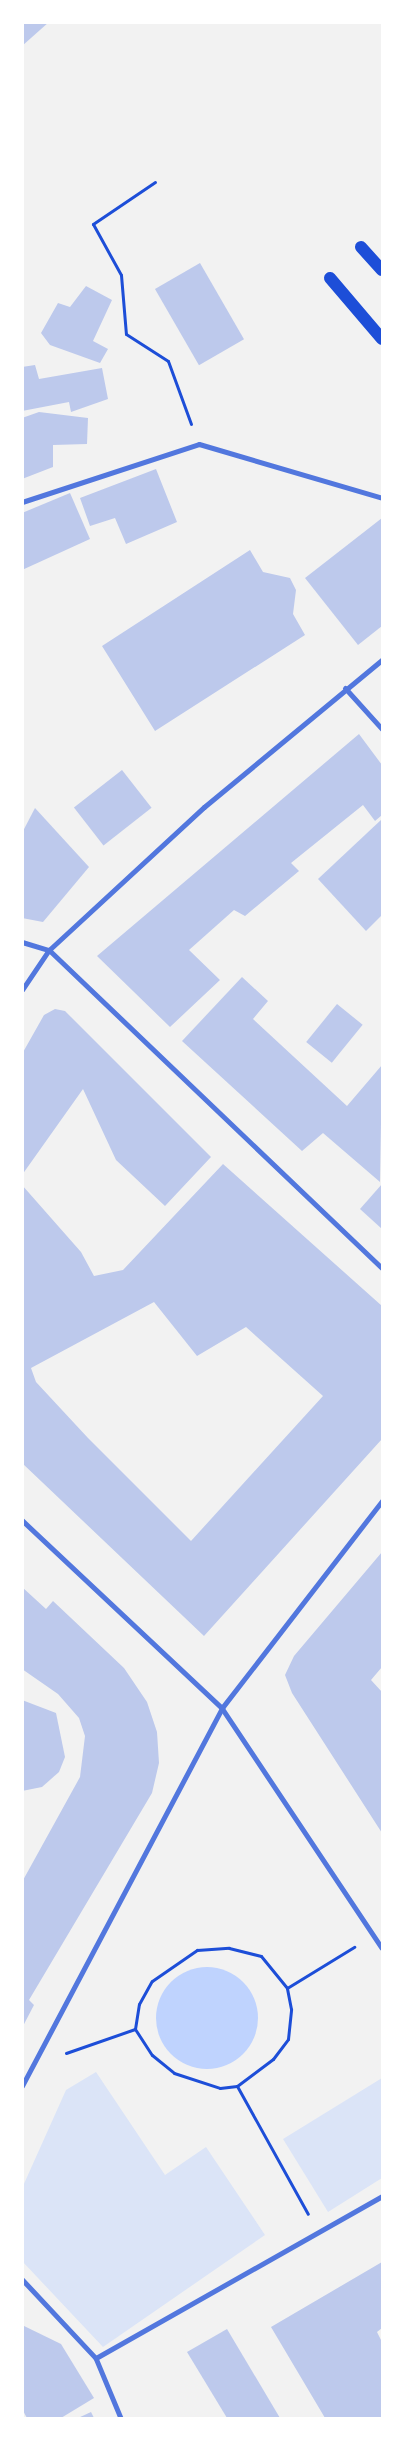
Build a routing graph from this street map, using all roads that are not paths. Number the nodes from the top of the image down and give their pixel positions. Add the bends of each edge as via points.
1 (361, 247) dead end
2 (382, 270) edge
3 (330, 278) dead end
4 (382, 339) edge
5 (382, 498) edge
6 (22, 502) edge
7 (382, 660) edge
8 (345, 688) junction
9 (382, 729) edge
10 (22, 942) edge
11 (49, 950) junction
12 (22, 990) edge
13 (382, 1268) edge
14 (382, 1501) edge
15 (22, 1520) edge
16 (222, 1708) junction
17 (382, 1948) edge
18 (22, 2086) edge
19 (382, 2196) edge
20 (22, 2279) edge
21 (96, 2358) junction
22 (121, 2418) edge

1 - 2 main road
3 - 4 main road
5 - 6 street via 199,444
7 - 8 street
8 - 9 street
8 - 11 street via 204,807
10 - 11 street
11 - 12 street
11 - 13 street
14 - 16 street
15 - 16 street
16 - 17 street
16 - 18 street
19 - 21 street
20 - 21 street
21 - 22 street

